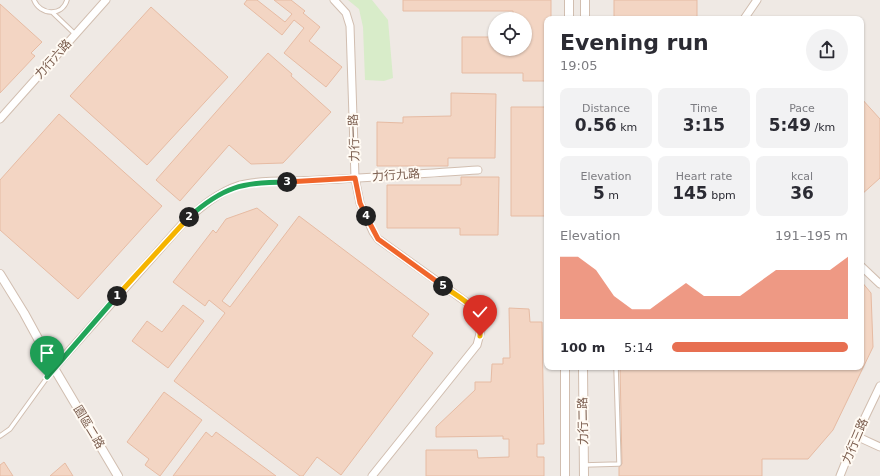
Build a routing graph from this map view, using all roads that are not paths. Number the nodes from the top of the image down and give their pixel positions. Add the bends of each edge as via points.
1 (34, 0) edge
2 (67, 0) edge
3 (106, 0) edge
4 (334, 0) edge
5 (569, 0) edge
6 (585, 0) edge
7 (757, 0) edge
8 (53, 13) junction
9 (569, 16) edge
10 (585, 16) edge
11 (746, 16) edge
12 (75, 34) junction
13 (0, 119) edge
14 (478, 170) dead end
15 (355, 178) junction
16 (864, 269) edge
17 (0, 274) edge
18 (880, 284) edge
19 (54, 368) junction
20 (565, 370) edge
21 (583, 370) edge
22 (616, 370) edge
23 (880, 386) edge
24 (0, 436) edge
25 (856, 436) junction
26 (880, 447) edge
27 (584, 465) junction
28 (118, 476) edge
29 (372, 476) edge
30 (565, 476) edge
31 (584, 476) edge
32 (840, 476) edge

1 - 8 lane via 42,10
2 - 8 lane via 63,8
3 - 12 street, 力行六路
4 - 15 street, 力行一路 via 346,13 350,26
5 - 9 street
6 - 10 street
7 - 11 street
8 - 12 lane
12 - 13 street, 力行六路
14 - 15 street, 力行九路
15 - 19 street, 力行九路 via 241,185 204,204 150,259
15 - 29 street, 力行一路 via 360,203 378,239 476,309 482,326 477,345
16 - 18 street
17 - 19 street, 園區二路
19 - 24 lane via 10,429
19 - 28 street, 園區二路
20 - 30 street, 力行二路
21 - 27 street, 力行二路
22 - 27 lane via 619,464
23 - 25 street, 力行三路
25 - 26 street
25 - 32 street, 力行三路
27 - 31 street, 力行二路

